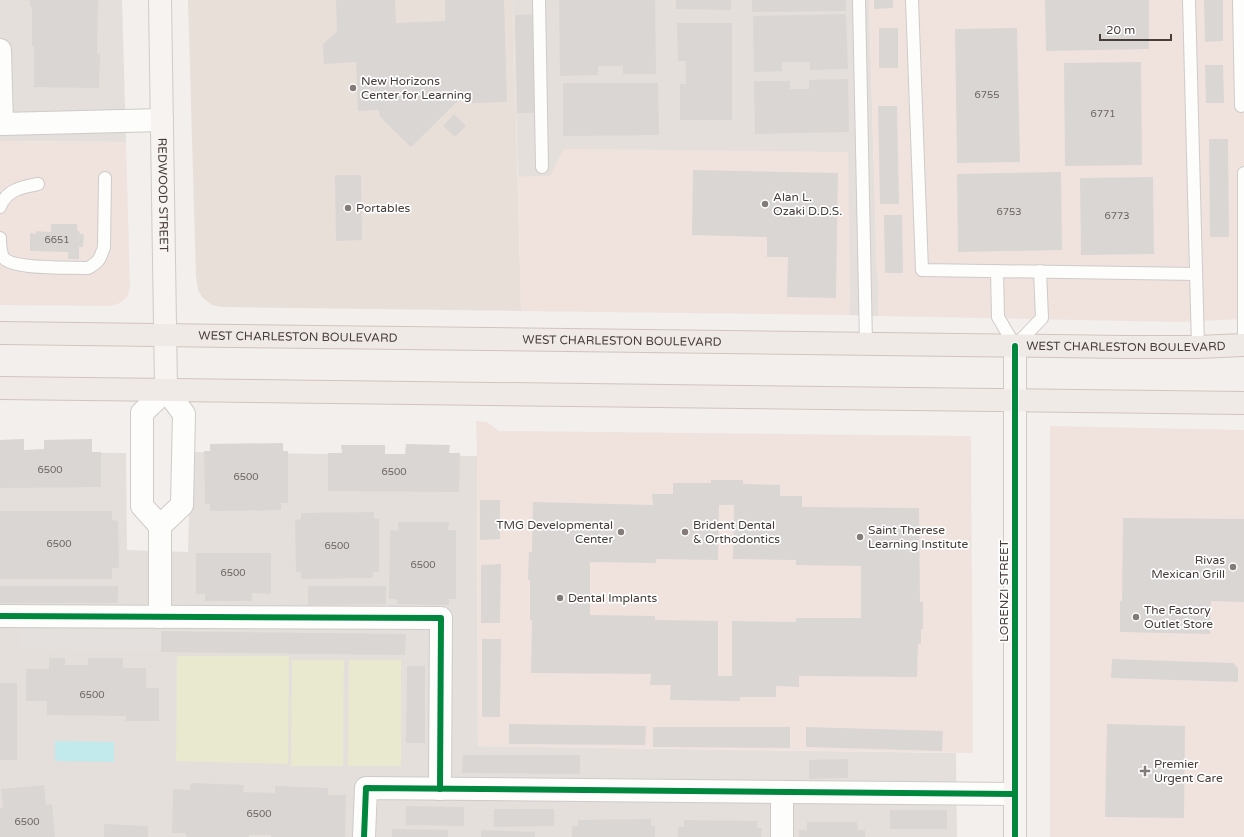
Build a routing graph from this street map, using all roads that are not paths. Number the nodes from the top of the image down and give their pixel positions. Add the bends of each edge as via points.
1 (160, 0) edge
2 (539, 0) edge
3 (859, 0) edge
4 (912, 0) edge
5 (1189, 0) edge
6 (1238, 0) edge
7 (0, 50) edge
8 (1241, 106) dead end
9 (162, 120) junction
10 (542, 167) dead end
11 (1244, 173) edge
12 (105, 178) dead end
13 (38, 184) dead end
14 (0, 207) edge
15 (0, 238) edge
16 (997, 271) junction
17 (1040, 271) junction
18 (1196, 274) junction
19 (0, 333) edge
20 (165, 335) junction
21 (866, 344) junction
22 (1244, 345) edge
23 (1015, 346) junction
24 (1198, 347) junction
25 (0, 388) edge
26 (166, 390) junction
27 (1015, 400) junction
28 (1244, 403) edge
29 (160, 526) junction
30 (0, 616) edge
31 (160, 617) junction
32 (440, 789) junction
33 (782, 792) junction
34 (1015, 794) junction
35 (364, 837) edge
36 (782, 837) edge
37 (1015, 837) edge

1 - 9 street, REDWOOD STREET
2 - 10 lane
3 - 21 lane
4 - 16 lane via 922,270
5 - 18 lane
6 - 8 lane
7 - 9 street via 2,124
9 - 20 street, REDWOOD STREET
11 - 22 lane
12 - 15 lane via 104,247 97,263 88,268 20,265 3,257
13 - 14 lane via 10,193 3,199
16 - 17 lane
16 - 23 lane via 998,317
17 - 18 lane
17 - 23 lane via 1042,318
18 - 24 lane
19 - 20 main road, WEST CHARLESTON BOULEVARD
20 - 21 main road, WEST CHARLESTON BOULEVARD
20 - 26 street, REDWOOD STREET
21 - 23 main road, WEST CHARLESTON BOULEVARD
22 - 24 main road, WEST CHARLESTON BOULEVARD
23 - 24 main road, WEST CHARLESTON BOULEVARD
23 - 27 street, LORENZI STREET
25 - 26 main road
26 - 27 main road
26 - 29 street via 184,414 182,505
26 - 29 street via 142,413 142,506
27 - 28 main road
27 - 34 street, LORENZI STREET
29 - 31 street
30 - 31 street
31 - 32 street via 441,618
32 - 33 street
32 - 35 street via 366,788
33 - 34 street
33 - 36 street
34 - 37 street, LORENZI STREET

